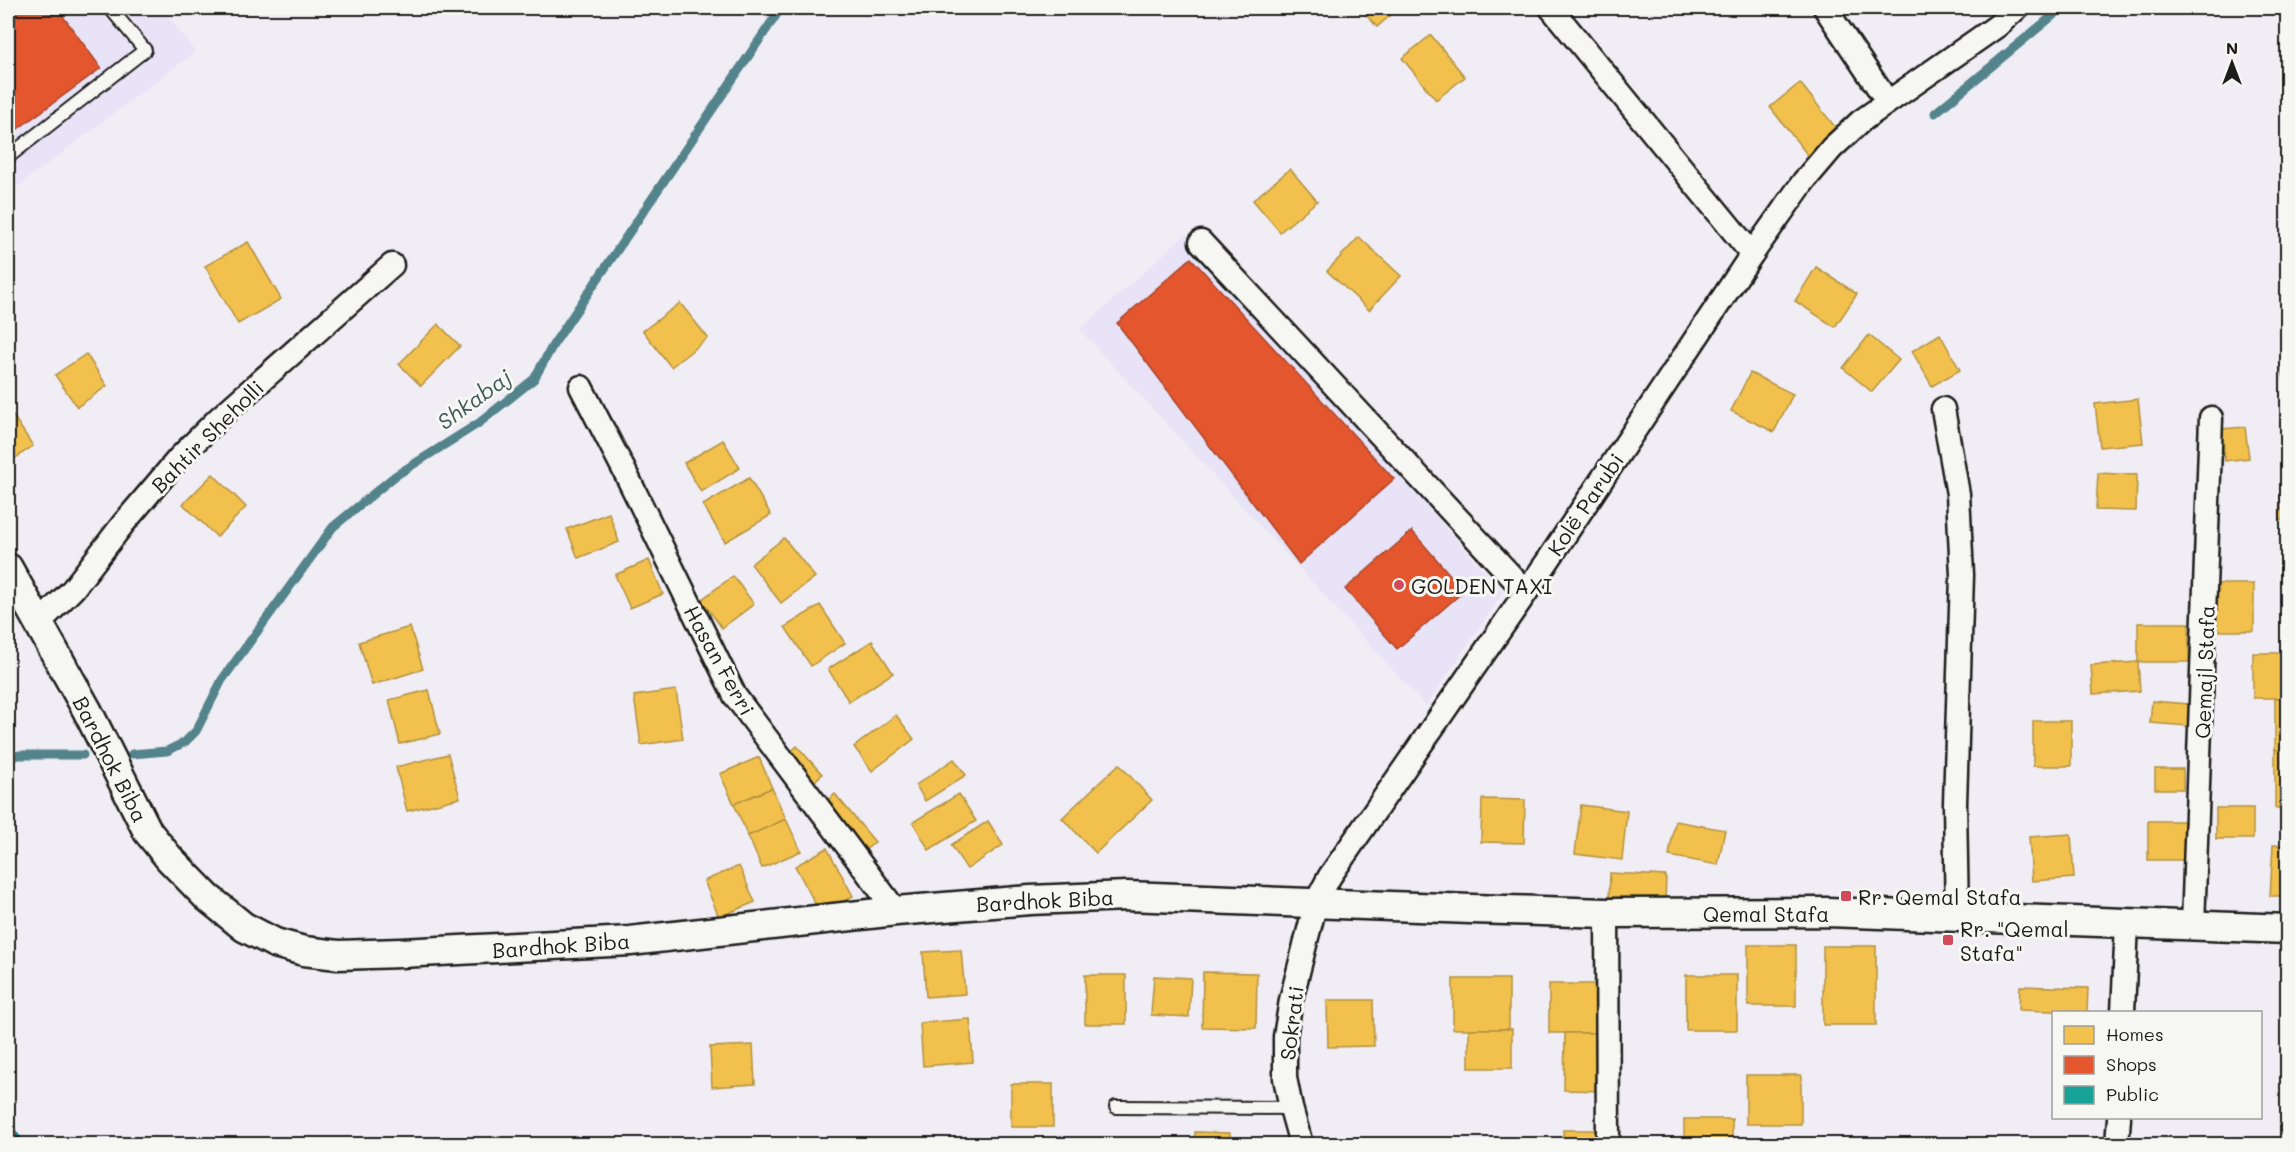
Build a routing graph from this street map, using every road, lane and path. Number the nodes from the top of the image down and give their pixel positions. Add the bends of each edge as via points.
1 (110, 8) edge
2 (1551, 8) edge
3 (1825, 8) edge
4 (2017, 8) edge
5 (1887, 101) junction
6 (8, 157) edge
7 (1201, 242) dead end
8 (1752, 254) junction
9 (392, 265) dead end
10 (581, 387) dead end
11 (1942, 409) dead end
12 (2211, 418) dead end
13 (8, 568) edge
14 (1526, 592) junction
15 (39, 622) junction
16 (1316, 902) junction
17 (897, 911) junction
18 (1607, 913) junction
19 (1957, 916) junction
20 (2127, 923) junction
21 (2193, 926) junction
22 (2288, 929) edge
23 (2123, 1011) edge
24 (1116, 1107) dead end
25 (1291, 1108) junction
26 (2119, 1119) edge
27 (1301, 1144) edge
28 (1608, 1144) edge
29 (2117, 1144) edge

1 - 6 lane via 146,50
2 - 8 street
3 - 5 street
4 - 5 street, Kolë Parubi via 1997,26
5 - 8 street, Kolë Parubi via 1832,148
7 - 14 street
8 - 14 street, Kolë Parubi
9 - 15 street, Bahtir Sheholli via 179,458 73,589
10 - 17 street, Hasan Ferri via 735,696
11 - 19 street via 1958,494 1962,575 1955,804
12 - 21 street, Qemajl Stafa
13 - 15 street, Bardhok Biba
14 - 16 street, Kolë Parubi
15 - 17 street, Bardhok Biba via 148,832 207,897 244,927 275,943 338,955 481,950 630,941
16 - 17 street, Bardhok Biba via 1127,896
16 - 18 street, Qemal Stafa
16 - 25 street, Sokrati via 1285,1037 1285,1078
18 - 19 street, Qemal Stafa
18 - 28 street
19 - 20 street, Qemal Stafa
20 - 21 street, Qemal Stafa
20 - 23 street
21 - 22 street, Qemal Stafa
24 - 25 lane
25 - 27 street, Sokrati
26 - 29 street

